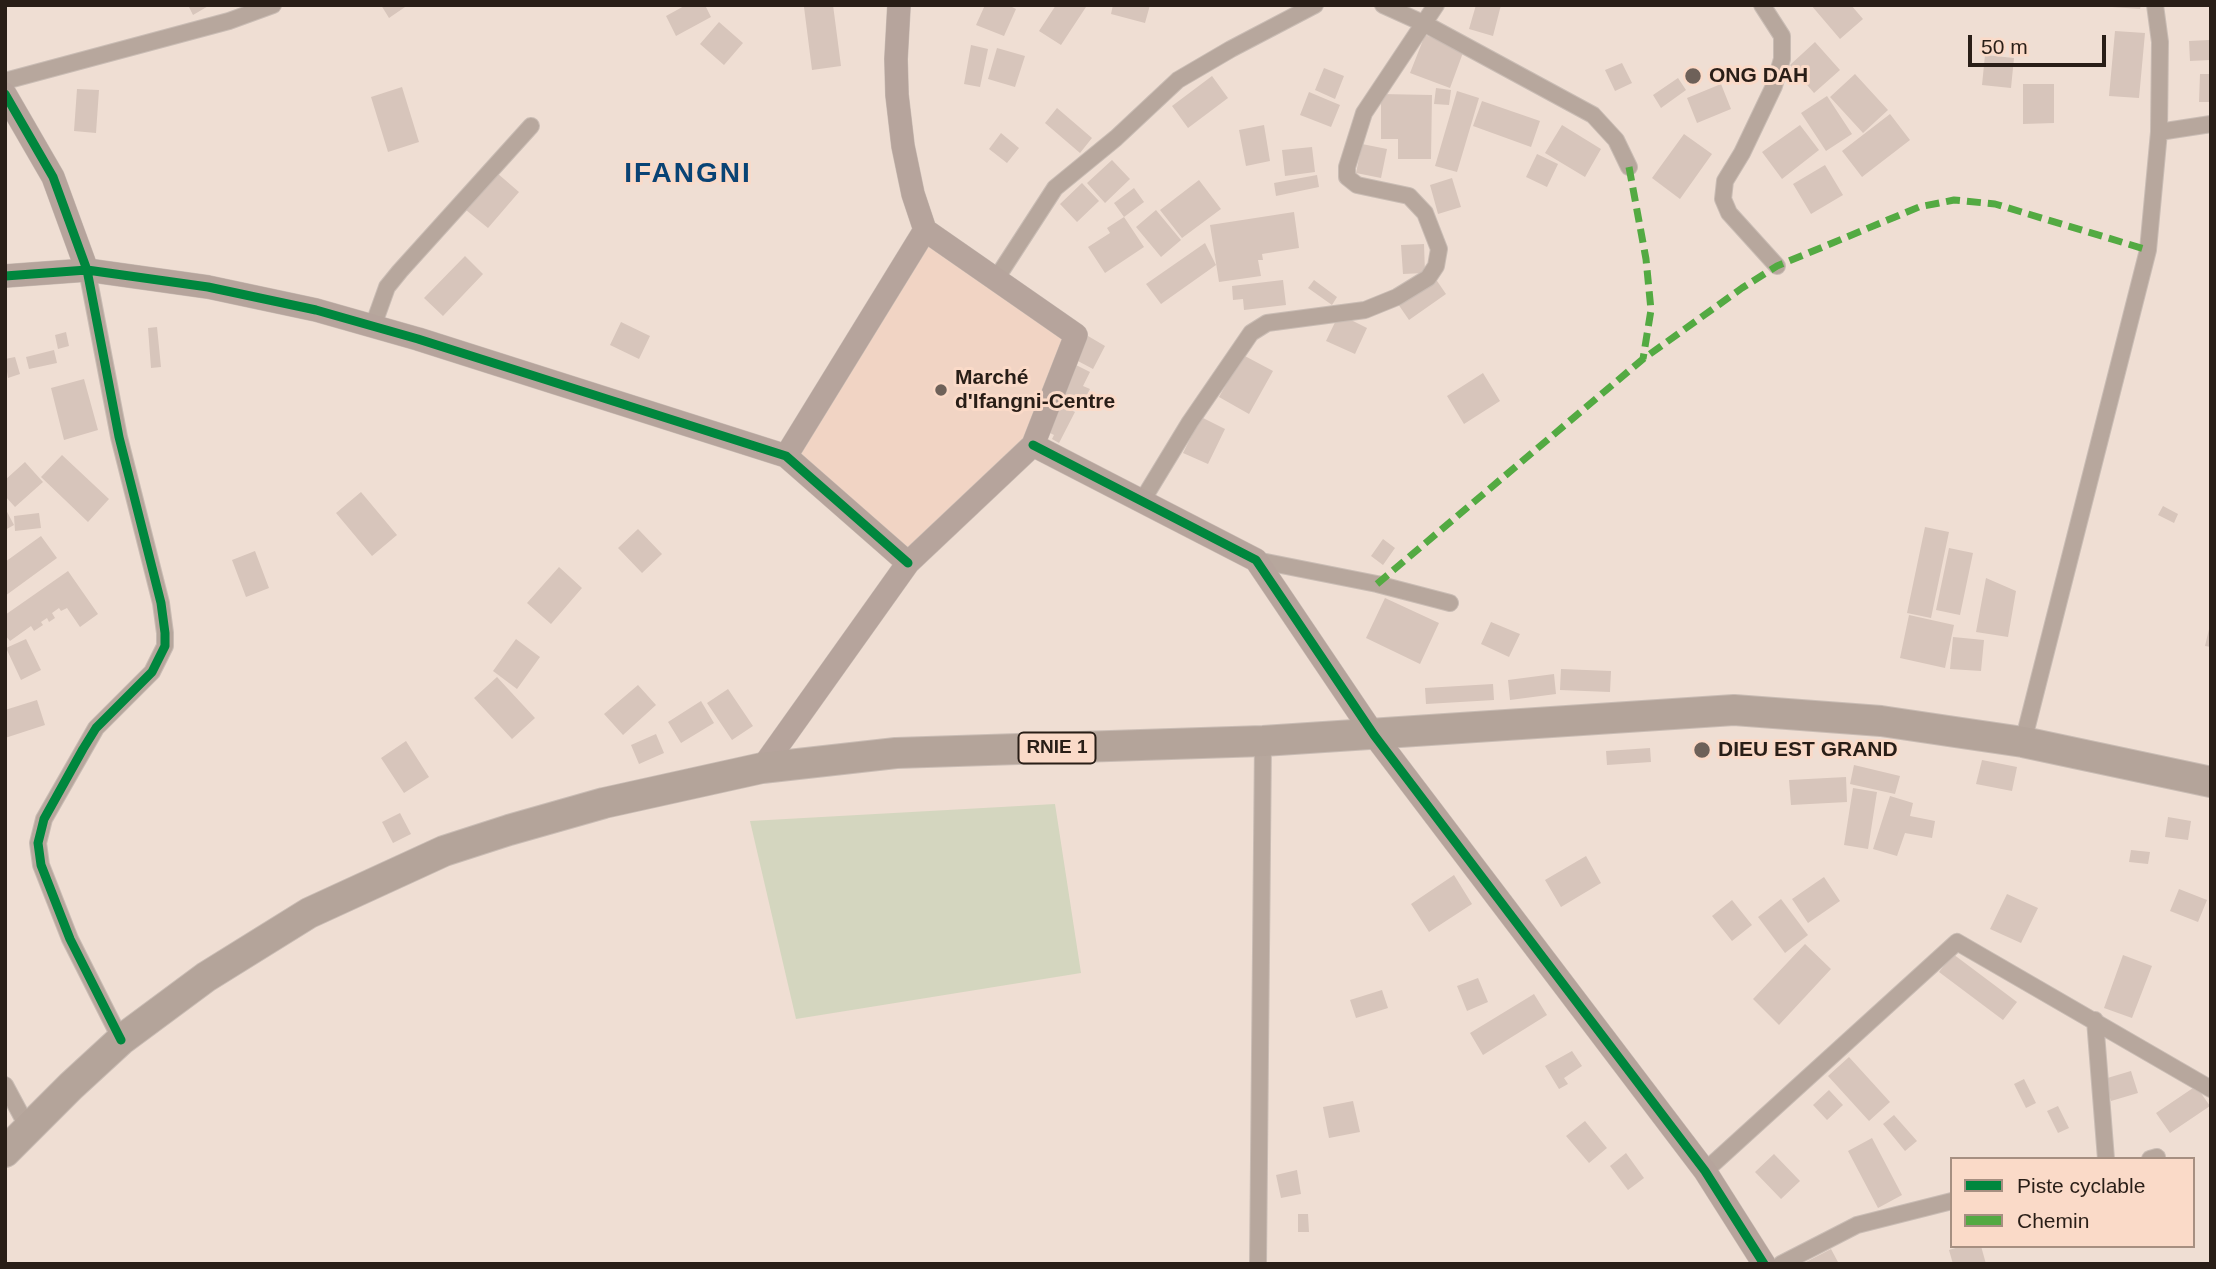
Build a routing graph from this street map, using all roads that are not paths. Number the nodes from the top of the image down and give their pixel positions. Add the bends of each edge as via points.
1 (273, 5) edge
2 (898, 5) edge
3 (1315, 5) edge
4 (1383, 5) edge
5 (1436, 5) edge
6 (1762, 5) edge
7 (2155, 5) edge
8 (1425, 24) junction
9 (5, 81) edge
10 (5, 94) edge
11 (2211, 124) edge
12 (531, 126) dead end
13 (2159, 132) junction
14 (1629, 167) dead end
15 (925, 230) junction
16 (1777, 266) dead end
17 (88, 270) junction
18 (5, 276) edge
19 (996, 279) junction
20 (373, 326) junction
21 (1034, 445) junction
22 (786, 456) junction
23 (1142, 501) junction
24 (1256, 560) junction
25 (908, 563) junction
26 (1450, 603) dead end
27 (1374, 735) junction
28 (1263, 741) junction
29 (2023, 743) junction
30 (762, 768) junction
31 (2211, 782) edge
32 (2095, 1020) junction
33 (121, 1040) junction
34 (5, 1085) edge
35 (2211, 1089) edge
36 (28, 1128) junction
37 (5, 1152) edge
38 (2106, 1157) edge
39 (1705, 1171) junction
40 (1950, 1202) edge
41 (1258, 1264) edge
42 (1764, 1264) edge
43 (1781, 1264) edge

1 - 9 street
2 - 15 street via 897,95 913,194
3 - 19 street via 1178,80 1055,188
4 - 8 street
5 - 8 street
6 - 16 street via 1782,36 1782,59 1774,86 1725,181 1723,199 1729,213
7 - 13 street via 2160,42
8 - 14 street via 1593,116 1616,140
8 - 23 street via 1364,113 1347,177 1357,185 1409,196 1425,213 1439,248 1436,266 1427,278 1397,297 1366,310 1267,323 1251,333
10 - 17 street via 53,177
11 - 13 street
12 - 20 street via 387,287
13 - 29 street via 2148,250
15 - 19 street
15 - 22 street
17 - 18 street
17 - 20 street via 208,287
17 - 33 street via 119,437 161,603 165,646 152,672 96,728 44,819 38,843 41,865 70,939
19 - 21 street via 1076,335
20 - 22 street
21 - 23 street
21 - 25 street
22 - 25 street
23 - 24 street
24 - 26 street
24 - 27 street
25 - 30 street
27 - 28 highway, RNIE 1
27 - 29 highway, RNIE 1 via 1734,710 1881,721
27 - 39 street
28 - 30 highway, RNIE 1 via 896,753
28 - 41 street
29 - 31 highway, RNIE 1
30 - 33 highway, RNIE 1 via 604,803 444,851 299,918 206,977
32 - 35 street
32 - 38 street
32 - 39 street via 1957,942
33 - 36 highway, RNIE 1
34 - 36 street
36 - 37 highway, RNIE 1
39 - 42 street
40 - 43 street via 1857,1225

